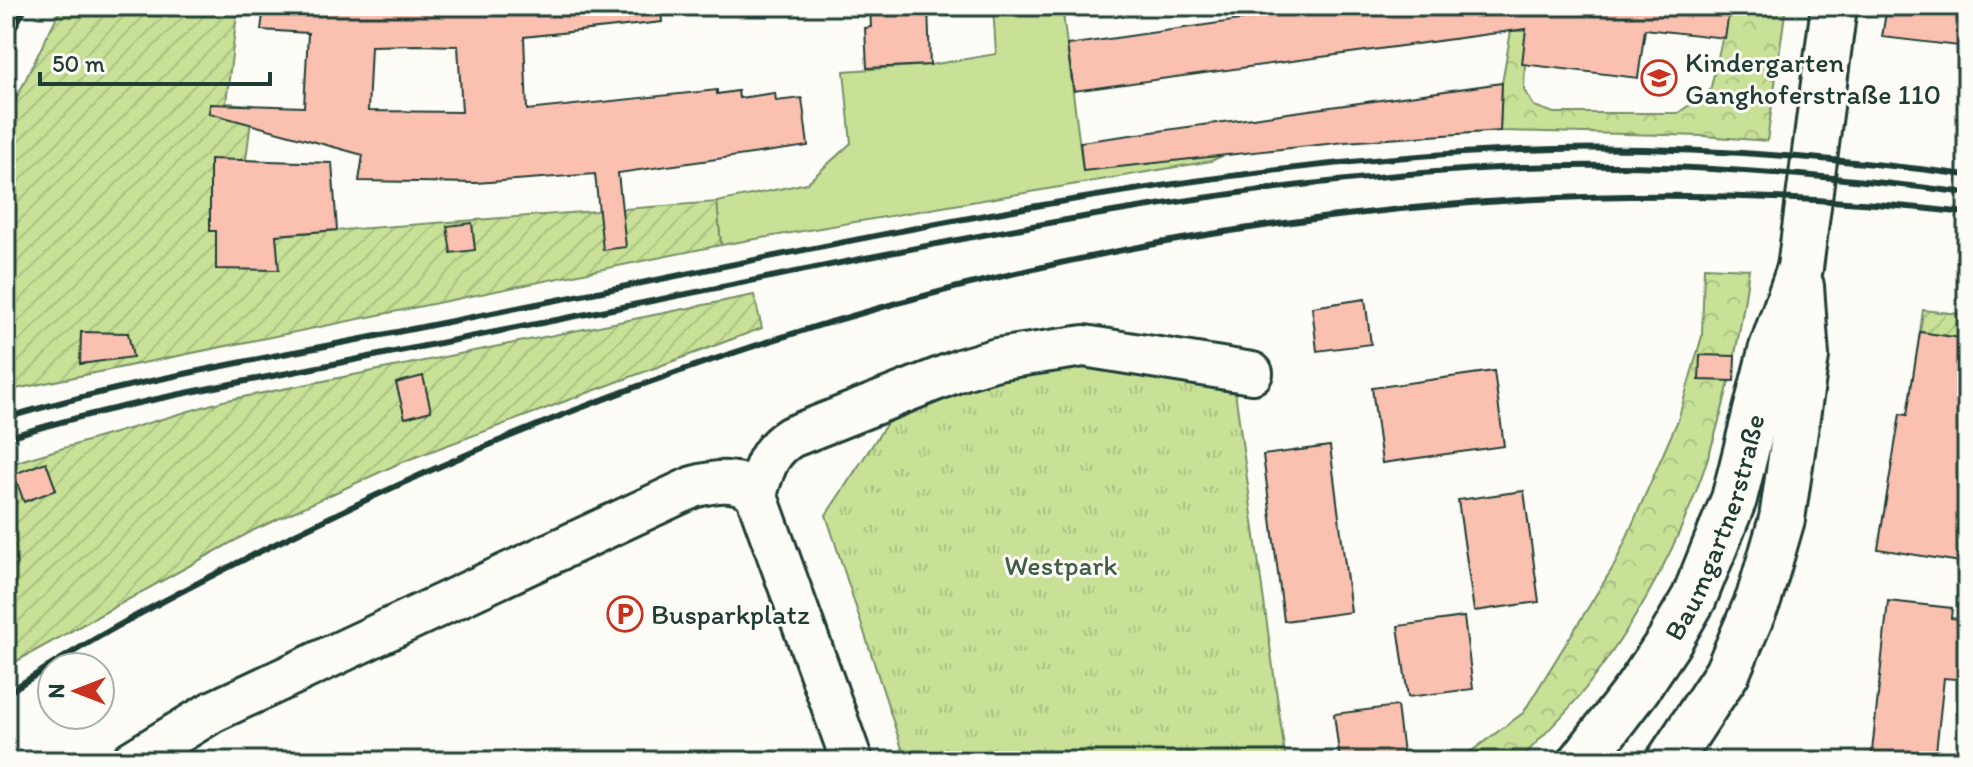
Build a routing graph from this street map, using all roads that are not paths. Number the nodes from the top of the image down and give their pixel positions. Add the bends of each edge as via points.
1 (1834, 6) edge
2 (1800, 268) junction
3 (1252, 373) dead end
4 (756, 494) junction
5 (132, 761) edge
6 (852, 761) edge
7 (1582, 761) edge
8 (1669, 761) edge

1 - 2 main road, Baumgartnerstraße
2 - 7 main road, Baumgartnerstraße via 1716,548 1668,643
2 - 8 main road, Baumgartnerstraße via 1806,356 1782,519 1759,598 1727,673
3 - 4 lane via 1084,346 997,359 791,437 775,447
4 - 5 lane via 746,484 717,481 693,487 212,712
4 - 6 lane

